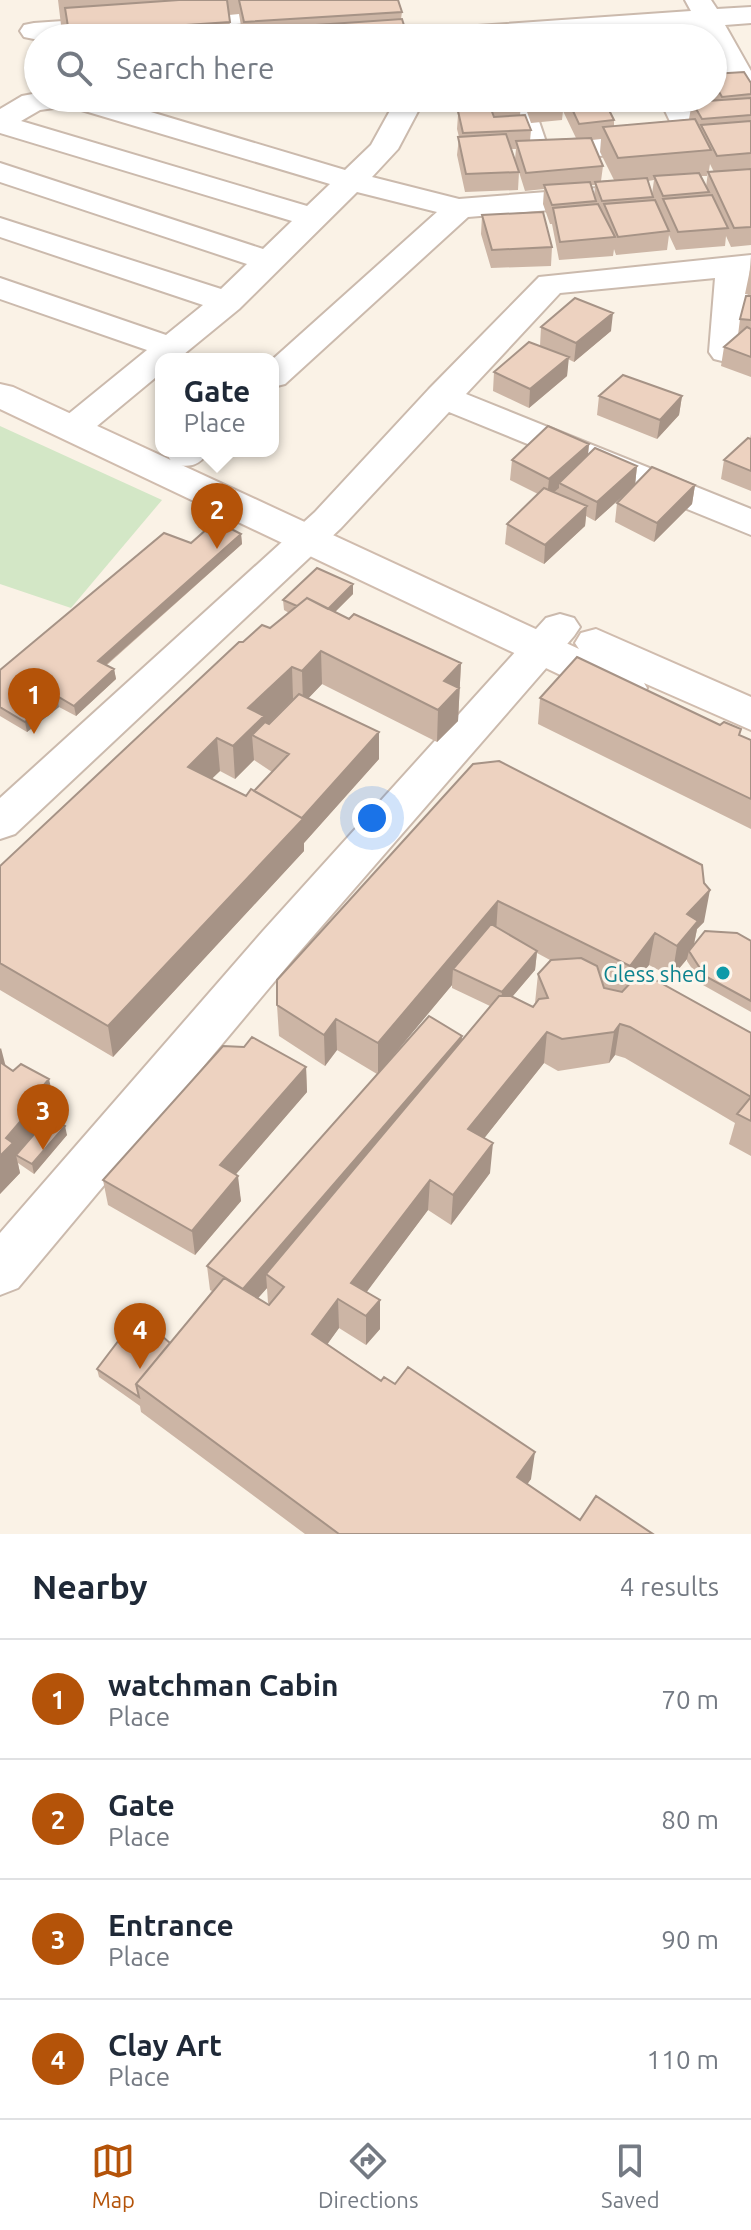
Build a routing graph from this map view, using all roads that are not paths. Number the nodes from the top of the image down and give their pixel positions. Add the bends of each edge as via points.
1 (26, 0) edge
2 (552, 0) edge
3 (703, 9) edge
4 (318, 12) edge
5 (751, 15) edge
6 (635, 20) edge
7 (32, 24) edge
8 (197, 24) edge
9 (562, 24) edge
10 (614, 24) edge
11 (727, 52) edge
12 (751, 96) edge
13 (24, 107) edge
14 (120, 112) edge
15 (403, 112) edge
16 (522, 112) edge
17 (680, 112) edge
18 (0, 123) edge
19 (751, 135) edge
20 (694, 140) junction
21 (0, 172) edge
22 (351, 181) junction
23 (628, 195) edge
24 (459, 208) junction
25 (313, 218) junction
26 (0, 227) edge
27 (269, 261) junction
28 (742, 265) edge
29 (0, 288) edge
30 (227, 302) junction
31 (172, 348) junction
32 (726, 352) edge
33 (166, 353) edge
34 (155, 362) edge
35 (0, 370) edge
36 (279, 372) edge
37 (0, 395) edge
38 (441, 396) junction
39 (83, 420) junction
40 (155, 443) edge
41 (155, 454) edge
42 (162, 457) edge
43 (189, 457) edge
44 (751, 523) edge
45 (319, 530) junction
46 (550, 637) junction
47 (751, 715) edge
48 (751, 746) edge
49 (0, 823) edge
50 (0, 1271) edge

1 - 7 street
2 - 9 street
3 - 5 street
3 - 6 street
4 - 8 street
6 - 10 street
11 - 12 street
13 - 18 street
14 - 22 street
15 - 22 street via 383,149
16 - 20 street via 535,152 614,134
17 - 20 street
18 - 25 street
19 - 20 street
21 - 27 street
22 - 24 street
22 - 25 street
23 - 24 street
24 - 36 street
25 - 27 street
26 - 30 street
27 - 30 street
28 - 32 street
28 - 38 street via 550,284
29 - 31 street
30 - 31 street
31 - 33 street
34 - 39 street
35 - 39 street
37 - 39 street
38 - 44 street
38 - 45 street
39 - 40 street
39 - 41 street
42 - 45 street
43 - 45 street
45 - 46 street
45 - 49 street
46 - 47 street
46 - 48 street
46 - 50 street

